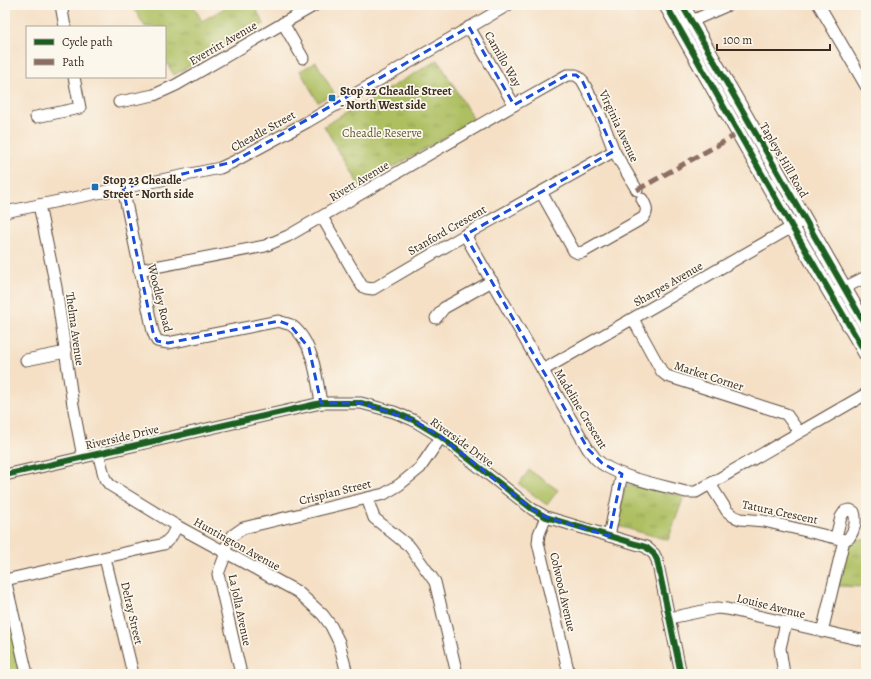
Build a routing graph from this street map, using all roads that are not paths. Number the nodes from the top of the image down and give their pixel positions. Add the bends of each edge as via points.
1 (61, 5) edge
2 (315, 5) edge
3 (508, 5) edge
4 (666, 5) edge
5 (682, 5) edge
6 (728, 5) edge
7 (819, 5) edge
8 (283, 23) junction
9 (685, 24) junction
10 (65, 26) edge
11 (469, 27) junction
12 (303, 58) dead end
13 (576, 75) joint
14 (74, 78) edge
15 (866, 86) edge
16 (119, 102) dead end
17 (514, 104) junction
18 (36, 117) dead end
19 (614, 150) junction
20 (123, 188) junction
21 (541, 192) junction
22 (39, 205) junction
23 (5, 212) edge
24 (322, 218) junction
25 (805, 220) junction
26 (792, 227) junction
27 (465, 235) junction
28 (139, 270) junction
29 (866, 277) edge
30 (492, 281) junction
31 (844, 287) junction
32 (831, 294) junction
33 (436, 318) dead end
34 (633, 319) junction
35 (866, 326) edge
36 (66, 352) junction
37 (866, 354) edge
38 (26, 360) dead end
39 (543, 370) junction
40 (866, 394) edge
41 (321, 403) junction
42 (799, 432) junction
43 (441, 437) junction
44 (98, 453) junction
45 (83, 457) junction
46 (622, 474) junction
47 (5, 475) edge
48 (710, 484) junction
49 (367, 498) junction
50 (546, 517) junction
51 (177, 526) junction
52 (609, 536) junction
53 (225, 553) junction
54 (106, 558) junction
55 (5, 580) edge
56 (670, 618) junction
57 (786, 623) junction
58 (822, 632) junction
59 (866, 642) edge
60 (27, 674) edge
61 (133, 674) edge
62 (241, 674) edge
63 (347, 674) edge
64 (457, 674) edge
65 (569, 674) edge
66 (681, 674) edge
67 (784, 674) edge

1 - 10 street
2 - 8 street, Everritt Avenue
3 - 11 street, Cheadle Street
4 - 9 main road, Tapleys Hill Road
5 - 9 main road, Tapleys Hill Road
6 - 9 street
7 - 15 street
8 - 12 street
8 - 16 street, Everritt Avenue via 176,85 154,94
9 - 25 main road, Tapleys Hill Road
9 - 26 main road, Tapleys Hill Road
11 - 17 street, Camillo Way
11 - 20 street, Cheadle Street via 307,122 233,162 220,168
13 - 17 street, Rivett Avenue via 567,75
13 - 19 street, Virginia Avenue via 582,80 599,112
14 - 18 street via 80,108
17 - 24 street, Rivett Avenue
19 - 21 street, Stanford Crescent
19 - 21 street, Virginia Avenue via 647,208 647,214 643,218 578,253 574,251
20 - 22 street, Cheadle Street
20 - 28 street, Woodley Road
21 - 27 street, Stanford Crescent
22 - 23 street, Cheadle Street
22 - 36 street, Thelma Avenue
24 - 27 street, Stanford Crescent via 362,286 373,289
24 - 28 street, Rivett Avenue via 265,246
25 - 26 street, Sharpes Avenue
25 - 31 main road, Tapleys Hill Road
26 - 32 main road, Tapleys Hill Road
26 - 34 street, Sharpes Avenue
27 - 30 street, Madeline Crescent
28 - 41 street, Woodley Road via 153,332 158,341 168,343 278,321 290,325 309,348
29 - 31 street
30 - 33 street via 444,308
30 - 39 street, Madeline Crescent
31 - 32 street
31 - 35 main road, Tapleys Hill Road
32 - 37 main road, Tapleys Hill Road
34 - 39 street, Sharpes Avenue
34 - 42 street, Market Corner via 666,376 786,414
36 - 38 street
36 - 45 street, Thelma Avenue
39 - 46 street, Madeline Crescent via 588,449 596,459
40 - 42 street, Madeline Crescent
41 - 43 street, Riverside Drive via 361,403 394,412
41 - 44 street, Riverside Drive
42 - 48 street, Madeline Crescent
43 - 49 street, Crispian Street via 420,468 384,494
43 - 50 street, Riverside Drive via 532,509
44 - 45 street, Riverside Drive
44 - 51 street, Huntington Avenue via 105,479 110,485
45 - 47 street, Riverside Drive
46 - 48 street, Madeline Crescent via 686,492 696,492
46 - 52 street
48 - 58 street, Tatura Crescent via 728,511 740,519 764,521 840,538
49 - 53 street, Crispian Street via 244,528 233,535
49 - 64 street via 374,518 410,547 435,582
50 - 52 street, Riverside Drive
50 - 65 street, Colwood Avenue via 538,543
51 - 53 street, Huntington Avenue
51 - 54 street via 164,544
52 - 56 street, Riverside Drive via 646,547 654,554
53 - 62 street, La Jolla Avenue via 218,574
53 - 63 street, Huntington Avenue via 298,592 323,615 339,642
54 - 55 street
54 - 61 street, Delray Street
55 - 60 street
56 - 57 street, Louise Avenue via 717,608
56 - 66 street, Riverside Drive
57 - 58 street, Louise Avenue
57 - 67 street via 780,648
58 - 59 street, Louise Avenue

